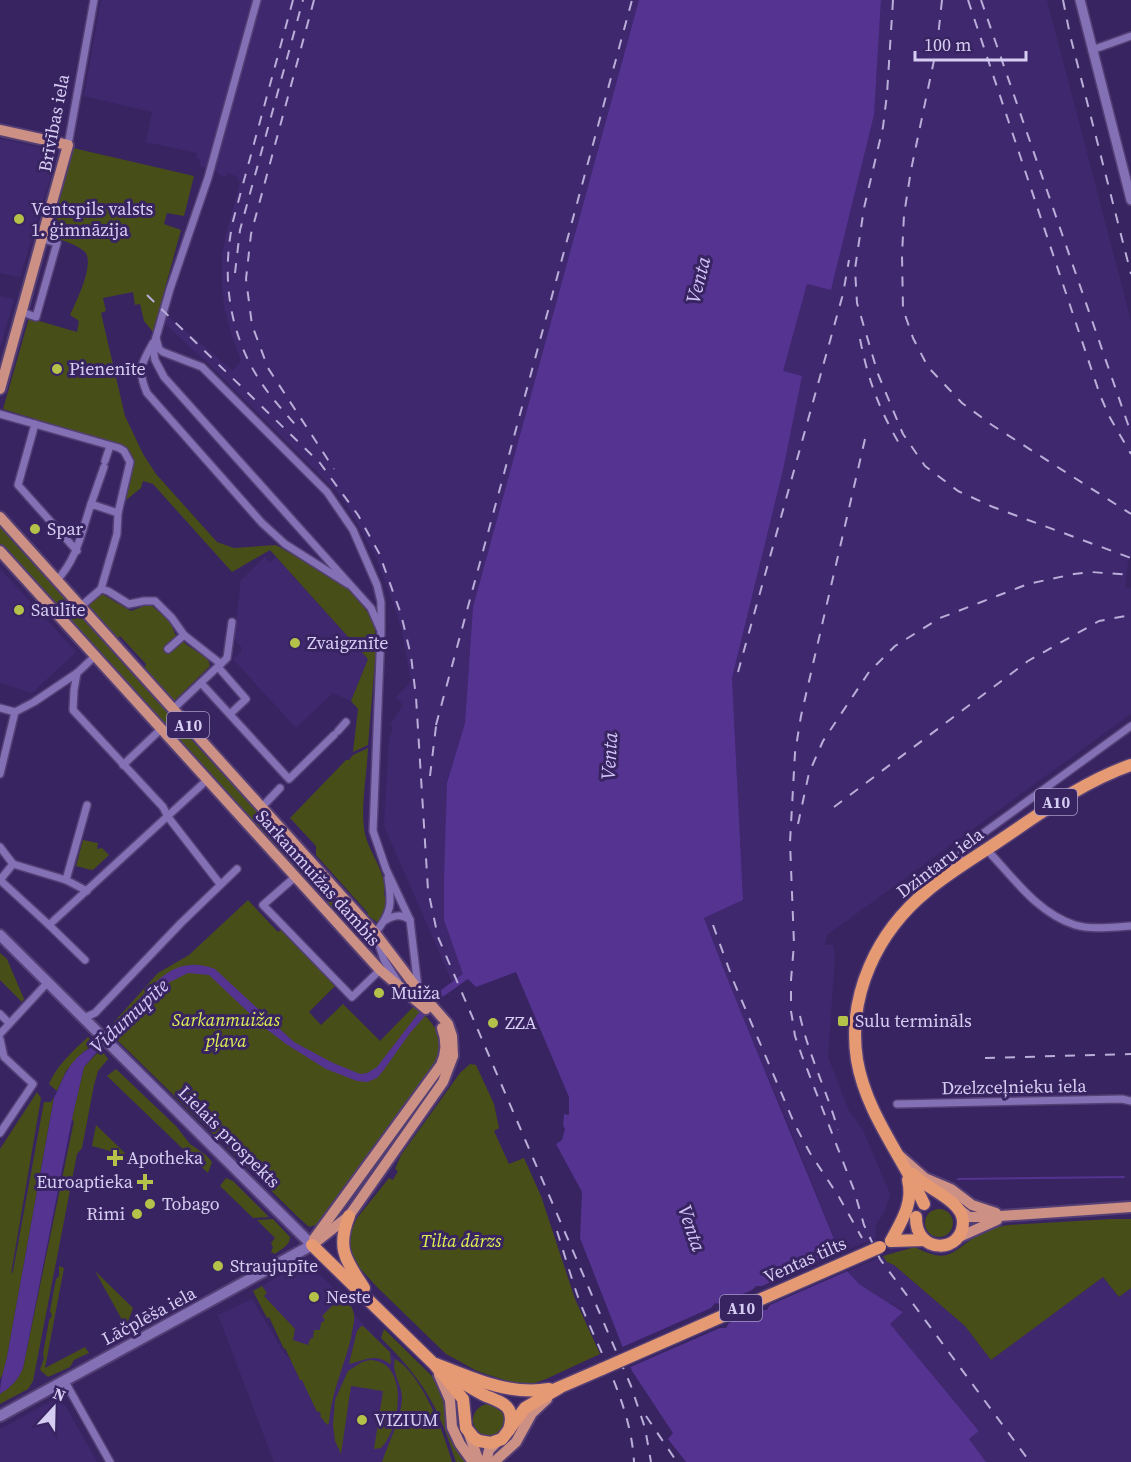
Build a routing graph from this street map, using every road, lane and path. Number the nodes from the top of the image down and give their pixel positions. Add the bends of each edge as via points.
1 (94, 0) edge
2 (257, 0) edge
3 (1080, 0) edge
4 (1131, 36) edge
5 (1092, 50) junction
6 (0, 130) edge
7 (68, 145) junction
8 (1131, 200) edge
9 (156, 338) junction
10 (0, 389) edge
11 (0, 414) edge
12 (35, 424) junction
13 (110, 446) junction
14 (91, 504) junction
15 (118, 513) junction
16 (0, 517) edge
17 (0, 551) edge
18 (77, 551) junction
19 (56, 581) junction
20 (101, 589) junction
21 (357, 590) junction
22 (80, 607) junction
23 (231, 622) dead end
24 (381, 631) junction
25 (183, 635) junction
26 (168, 649) dead end
27 (95, 656) junction
28 (219, 665) junction
29 (77, 673) junction
30 (201, 683) junction
31 (0, 708) edge
32 (173, 709) junction
33 (15, 712) junction
34 (230, 714) junction
35 (346, 722) dead end
36 (1131, 726) edge
37 (161, 729) junction
38 (123, 765) junction
39 (1131, 765) edge
40 (0, 774) edge
41 (207, 780) junction
42 (284, 784) junction
43 (87, 804) dead end
44 (262, 807) junction
45 (168, 817) junction
46 (0, 848) edge
47 (987, 850) junction
48 (13, 864) junction
49 (237, 869) dead end
50 (386, 869) junction
51 (295, 877) junction
52 (0, 880) edge
53 (66, 880) junction
54 (220, 884) junction
55 (928, 890) junction
56 (87, 891) junction
57 (386, 920) junction
58 (410, 920) junction
59 (49, 925) junction
60 (1131, 927) edge
61 (375, 933) junction
62 (0, 935) edge
63 (85, 960) dead end
64 (380, 970) junction
65 (48, 982) junction
66 (401, 986) junction
67 (420, 996) junction
68 (0, 1014) edge
69 (437, 1015) junction
70 (84, 1018) junction
71 (9, 1023) junction
72 (0, 1034) edge
73 (0, 1039) edge
74 (2, 1060) edge
75 (1131, 1101) edge
76 (897, 1104) dead end
77 (0, 1133) edge
78 (898, 1154) junction
79 (924, 1204) junction
80 (956, 1206) junction
81 (1131, 1207) edge
82 (349, 1216) junction
83 (1008, 1216) junction
84 (916, 1217) junction
85 (957, 1238) junction
86 (924, 1240) junction
87 (885, 1244) junction
88 (312, 1245) junction
89 (376, 1306) junction
90 (434, 1364) junction
91 (64, 1380) junction
92 (559, 1388) junction
93 (489, 1397) junction
94 (504, 1403) junction
95 (466, 1415) junction
96 (0, 1416) edge
97 (509, 1430) junction
98 (469, 1433) junction
99 (497, 1442) junction
100 (110, 1462) edge
101 (473, 1462) edge
102 (479, 1462) edge
103 (486, 1462) edge
104 (495, 1462) edge

1 - 7 street, Brīvības iela
2 - 9 street via 207,178
3 - 5 street
4 - 5 street
5 - 8 street
6 - 7 main road
7 - 10 main road, Brīvības iela
9 - 21 street via 155,360 164,377
9 - 21 street via 141,364 147,393 262,523 285,544
9 - 24 street via 163,352 202,367 334,500 353,530 377,585
11 - 12 street
12 - 13 street
12 - 18 street via 18,484
13 - 14 street
13 - 15 street via 124,451 130,462
14 - 15 street
14 - 18 street
15 - 20 street via 117,534
16 - 19 main road, Sarkanmuižas dambis / A10
17 - 27 main road, Sarkanmuižas dambis / A10
18 - 19 street
19 - 22 main road, Sarkanmuižas dambis / A10
20 - 22 street
20 - 25 street via 129,604 155,602
21 - 24 street via 372,608
22 - 32 main road, Sarkanmuižas dambis / A10
23 - 28 street via 226,658
24 - 50 street via 373,831
25 - 26 street
25 - 28 street
27 - 29 street
27 - 37 main road, Sarkanmuižas dambis / A10
28 - 30 street
28 - 34 street via 246,699
29 - 33 street
29 - 38 street via 73,710
30 - 32 street
30 - 34 street
31 - 33 street
32 - 44 main road, Sarkanmuižas dambis / A10
33 - 40 street
34 - 42 street
35 - 42 street
36 - 55 street via 978,837
37 - 38 street
37 - 41 main road, Sarkanmuižas dambis / A10
38 - 45 street
39 - 47 highway, Dzintaru iela / A10 via 1073,792
41 - 45 street
41 - 51 main road, Sarkanmuižas dambis / A10
42 - 44 street
43 - 53 street
44 - 61 main road, Sarkanmuižas dambis / A10
45 - 54 street
45 - 56 street
46 - 48 street
47 - 55 highway, Dzintaru iela / A10
47 - 60 street via 1030,897 1056,916 1076,926
48 - 52 street
48 - 53 street
49 - 54 street
50 - 57 street via 391,895
50 - 58 street
51 - 64 main road, Sarkanmuižas dambis / A10
51 - 64 street via 263,905 352,997
52 - 59 street
53 - 56 street
54 - 70 street via 95,1013
55 - 78 highway, Dzintaru iela / A10 via 898,919 878,947 864,980 856,1016 856,1049 863,1083
56 - 59 street
57 - 58 street via 394,915
57 - 61 street
58 - 67 street
59 - 63 street
61 - 66 street via 384,960
61 - 67 main road, Sarkanmuižas dambis / A10
62 - 65 main road, Lielais prospekts
64 - 66 main road, Sarkanmuižas dambis / A10
65 - 70 main road, Lielais prospekts
65 - 71 street
66 - 67 main road, Sarkanmuižas dambis / A10
67 - 69 main road, Sarkanmuižas dambis / A10
68 - 71 street
69 - 82 main road, Sarkanmuižas dambis / A10 via 448,1024 452,1036 453,1056 448,1070
69 - 88 main road, Sarkanmuižas dambis / A10 via 446,1038 441,1065
70 - 88 main road, Lielais prospekts
71 - 72 street
73 - 74 street
74 - 77 street via 33,1084
75 - 76 street, Dzelzceļnieku iela
78 - 79 highway, A10
78 - 80 highway, A10 via 919,1181
78 - 83 main road via 925,1178 951,1189 972,1205
78 - 87 highway via 910,1193 905,1212
79 - 80 highway via 942,1199
79 - 84 highway, A10
80 - 83 main road via 969,1216
80 - 85 highway via 963,1219
81 - 83 main road
82 - 88 main road, Sarkanmuižas dambis
82 - 89 highway, A10 via 342,1237 345,1257
83 - 85 main road
84 - 86 highway
84 - 87 highway, A10
85 - 86 highway, A10 via 941,1246
86 - 87 highway, A10
87 - 92 highway, Ventas tilts / A10, bridge
88 - 89 highway, Lielais prospekts / A10
88 - 91 main road, Lāčplēša iela
89 - 90 highway, Lielais prospekts / A10
90 - 92 highway via 519,1392
90 - 93 highway, A10
90 - 95 highway, A10 via 464,1399
90 - 101 main road via 450,1400 452,1427
91 - 96 main road, Lāčplēša iela
91 - 100 street
92 - 94 highway, A10 via 519,1403
92 - 97 highway, A10 via 525,1408
92 - 104 main road via 532,1413 516,1442
93 - 94 highway, A10
93 - 95 highway via 474,1402
94 - 97 highway via 511,1415
95 - 98 highway, A10
97 - 99 highway, A10
98 - 99 highway via 485,1443
98 - 102 main road
99 - 103 main road via 489,1450

